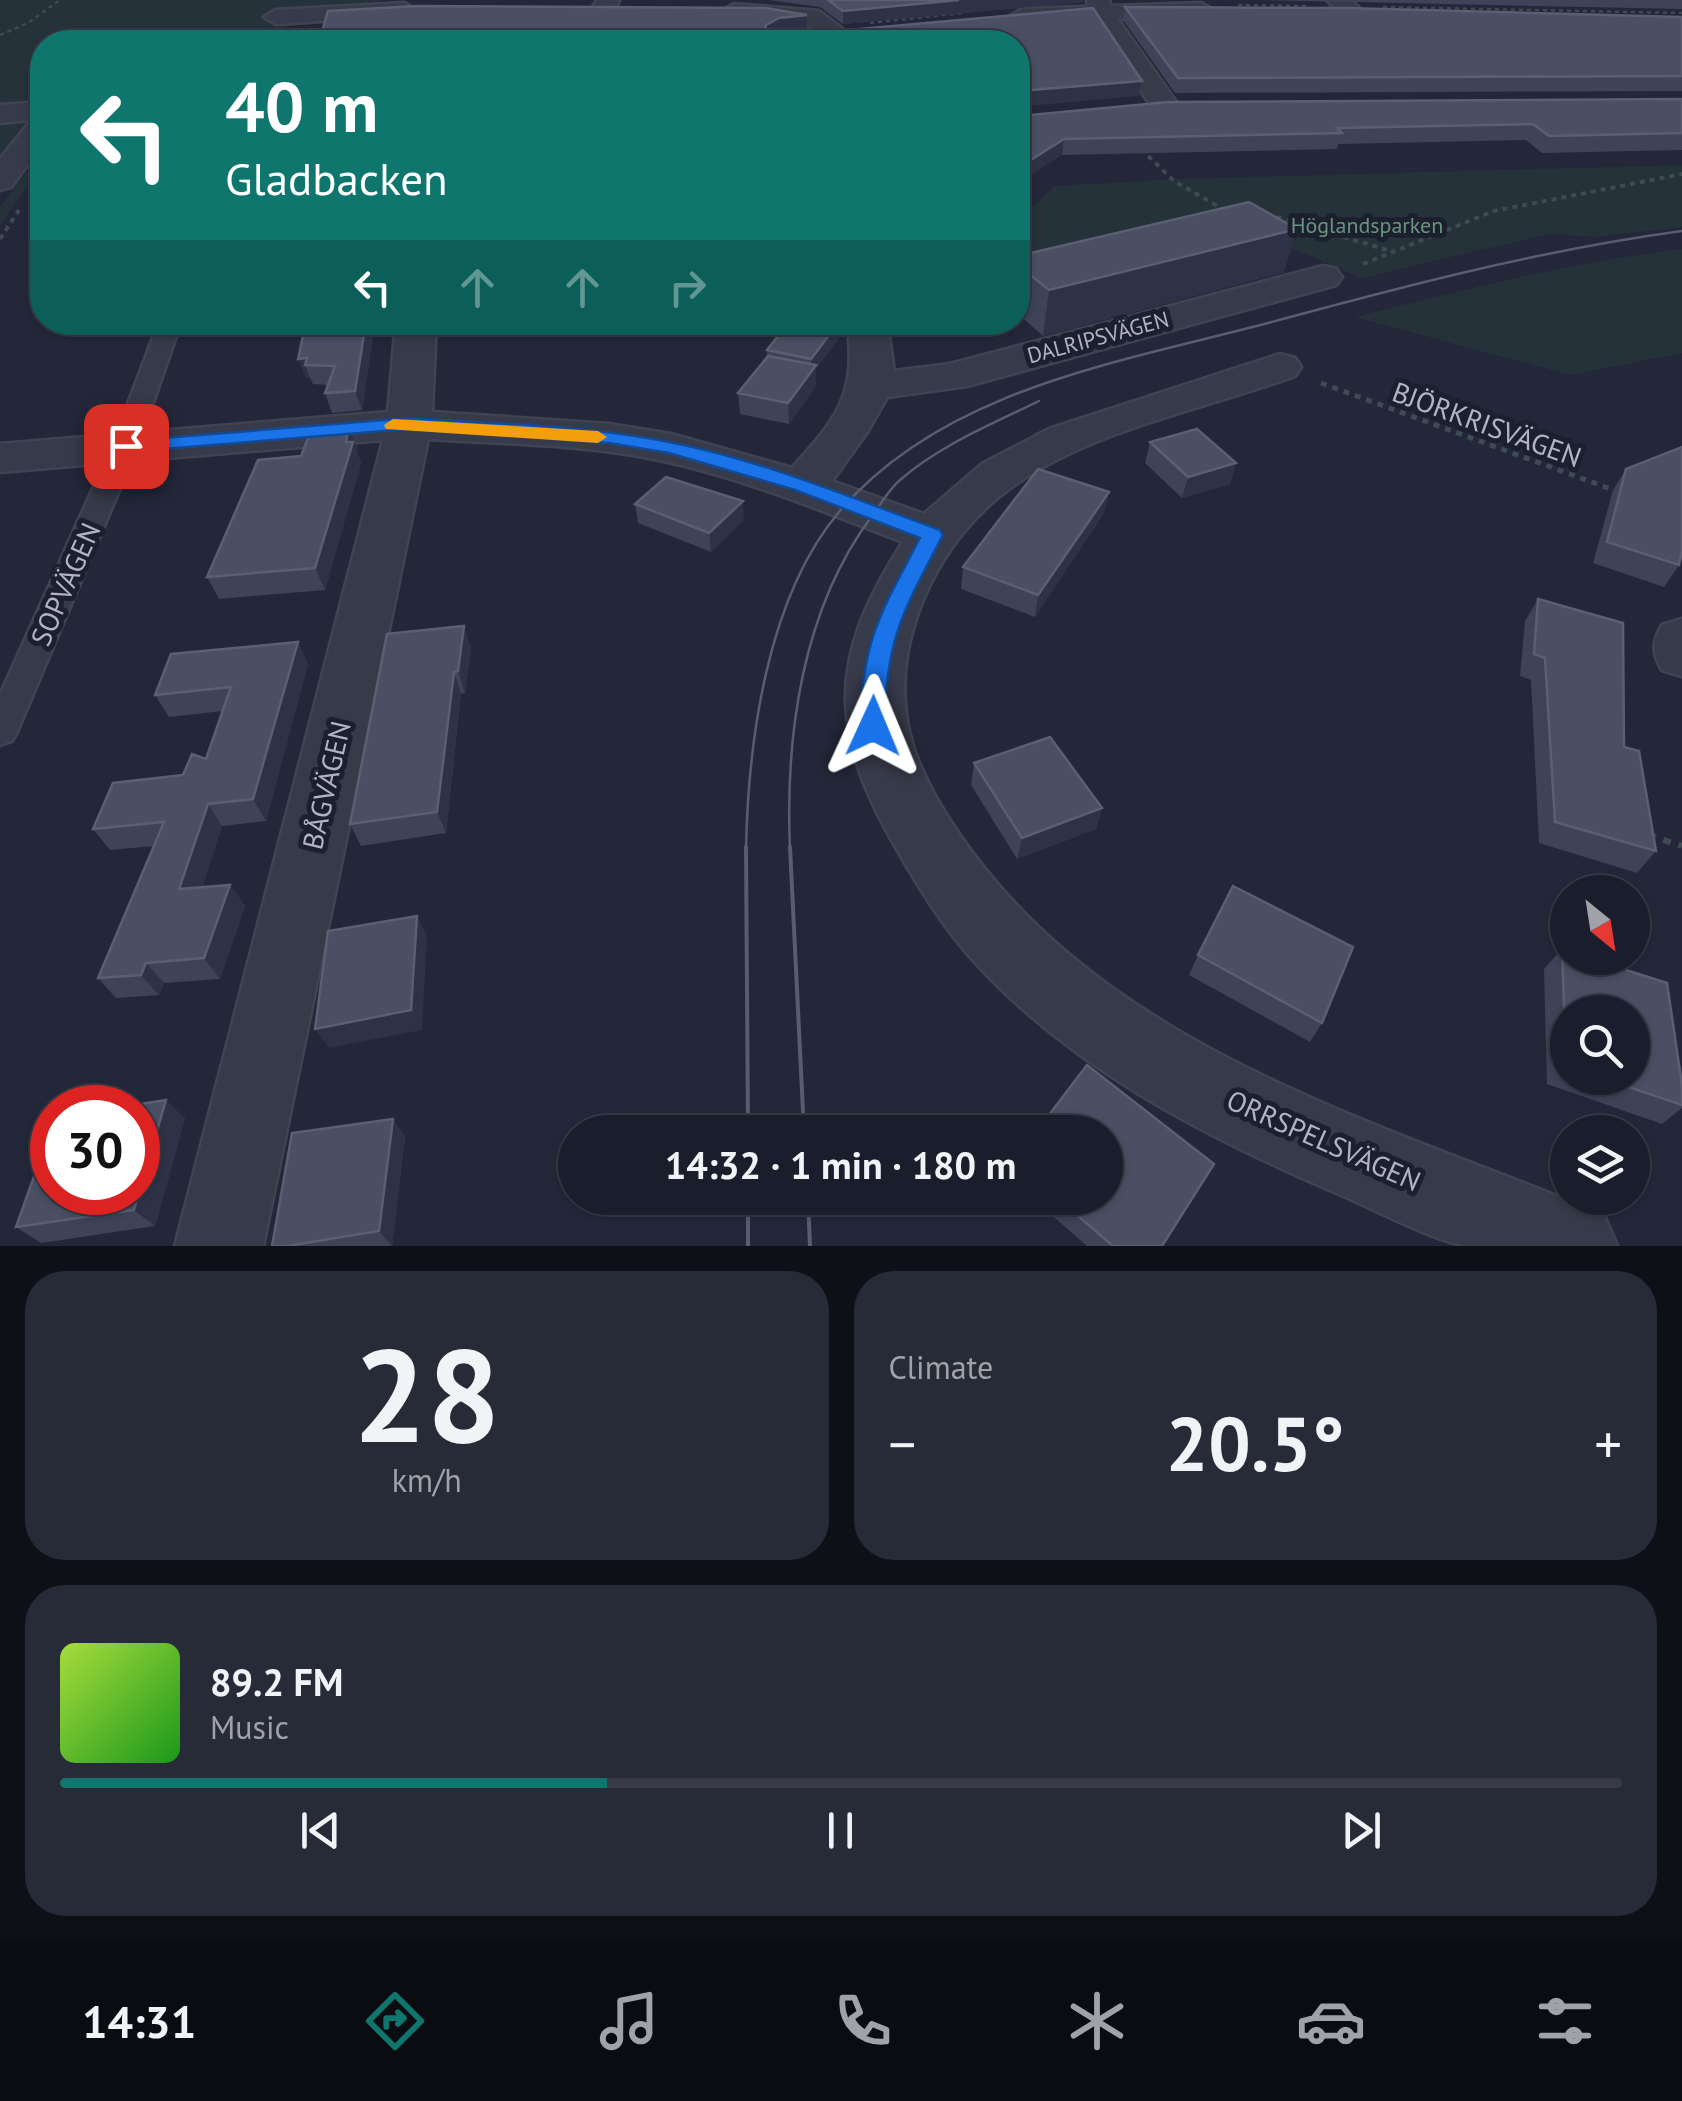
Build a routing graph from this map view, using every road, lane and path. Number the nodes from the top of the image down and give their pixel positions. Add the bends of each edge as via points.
1 (60, 0) edge
2 (1099, 5) edge
3 (274, 9) edge
4 (420, 9) edge
5 (1353, 9) edge
6 (715, 10) edge
7 (1234, 10) edge
8 (1312, 12) edge
9 (991, 19) edge
10 (840, 30) edge
11 (0, 35) edge
12 (1133, 108) edge
13 (30, 112) edge
14 (0, 114) edge
15 (30, 141) edge
16 (1138, 145) edge
17 (1682, 174) edge
18 (0, 180) edge
19 (1228, 208) edge
20 (1260, 212) edge
21 (1397, 253) junction
22 (1322, 277) joint
23 (165, 335) edge
24 (415, 335) edge
25 (868, 335) edge
26 (1280, 367) joint
27 (871, 386) junction
28 (409, 424) junction
29 (126, 446) junction
30 (0, 458) edge
31 (802, 486) junction
32 (1630, 496) edge
33 (932, 535) junction
34 (1682, 638) edge
35 (1682, 656) edge
36 (0, 732) edge
37 (1646, 835) edge
38 (1682, 846) edge
39 (219, 1246) edge
40 (1573, 1246) edge

1 - 11 path
2 - 7 street
2 - 9 street
2 - 12 street via 1175,106
3 - 4 street
5 - 8 street
6 - 10 street via 812,16
13 - 14 street
15 - 18 street
16 - 19 path via 1174,181
17 - 21 path via 1494,211
20 - 21 path
21 - 22 path
22 - 27 street, DALRIPSVÄGEN via 952,377
23 - 29 lane, SOPVÄGEN
24 - 28 street, BÅGVÄGEN
25 - 27 street
26 - 32 path, BJÖRKRISVÄGEN
26 - 33 street, ORRSPELSVÄGEN via 1080,432 998,475
27 - 31 street
28 - 29 street
28 - 31 street via 609,438 671,448
28 - 39 street, BÅGVÄGEN
29 - 30 street
29 - 36 lane, SOPVÄGEN
31 - 33 street
33 - 40 street, ORRSPELSVÄGEN via 886,622 873,674 873,726 901,802 1003,942 1127,1040 1244,1110
34 - 35 street
37 - 38 path

